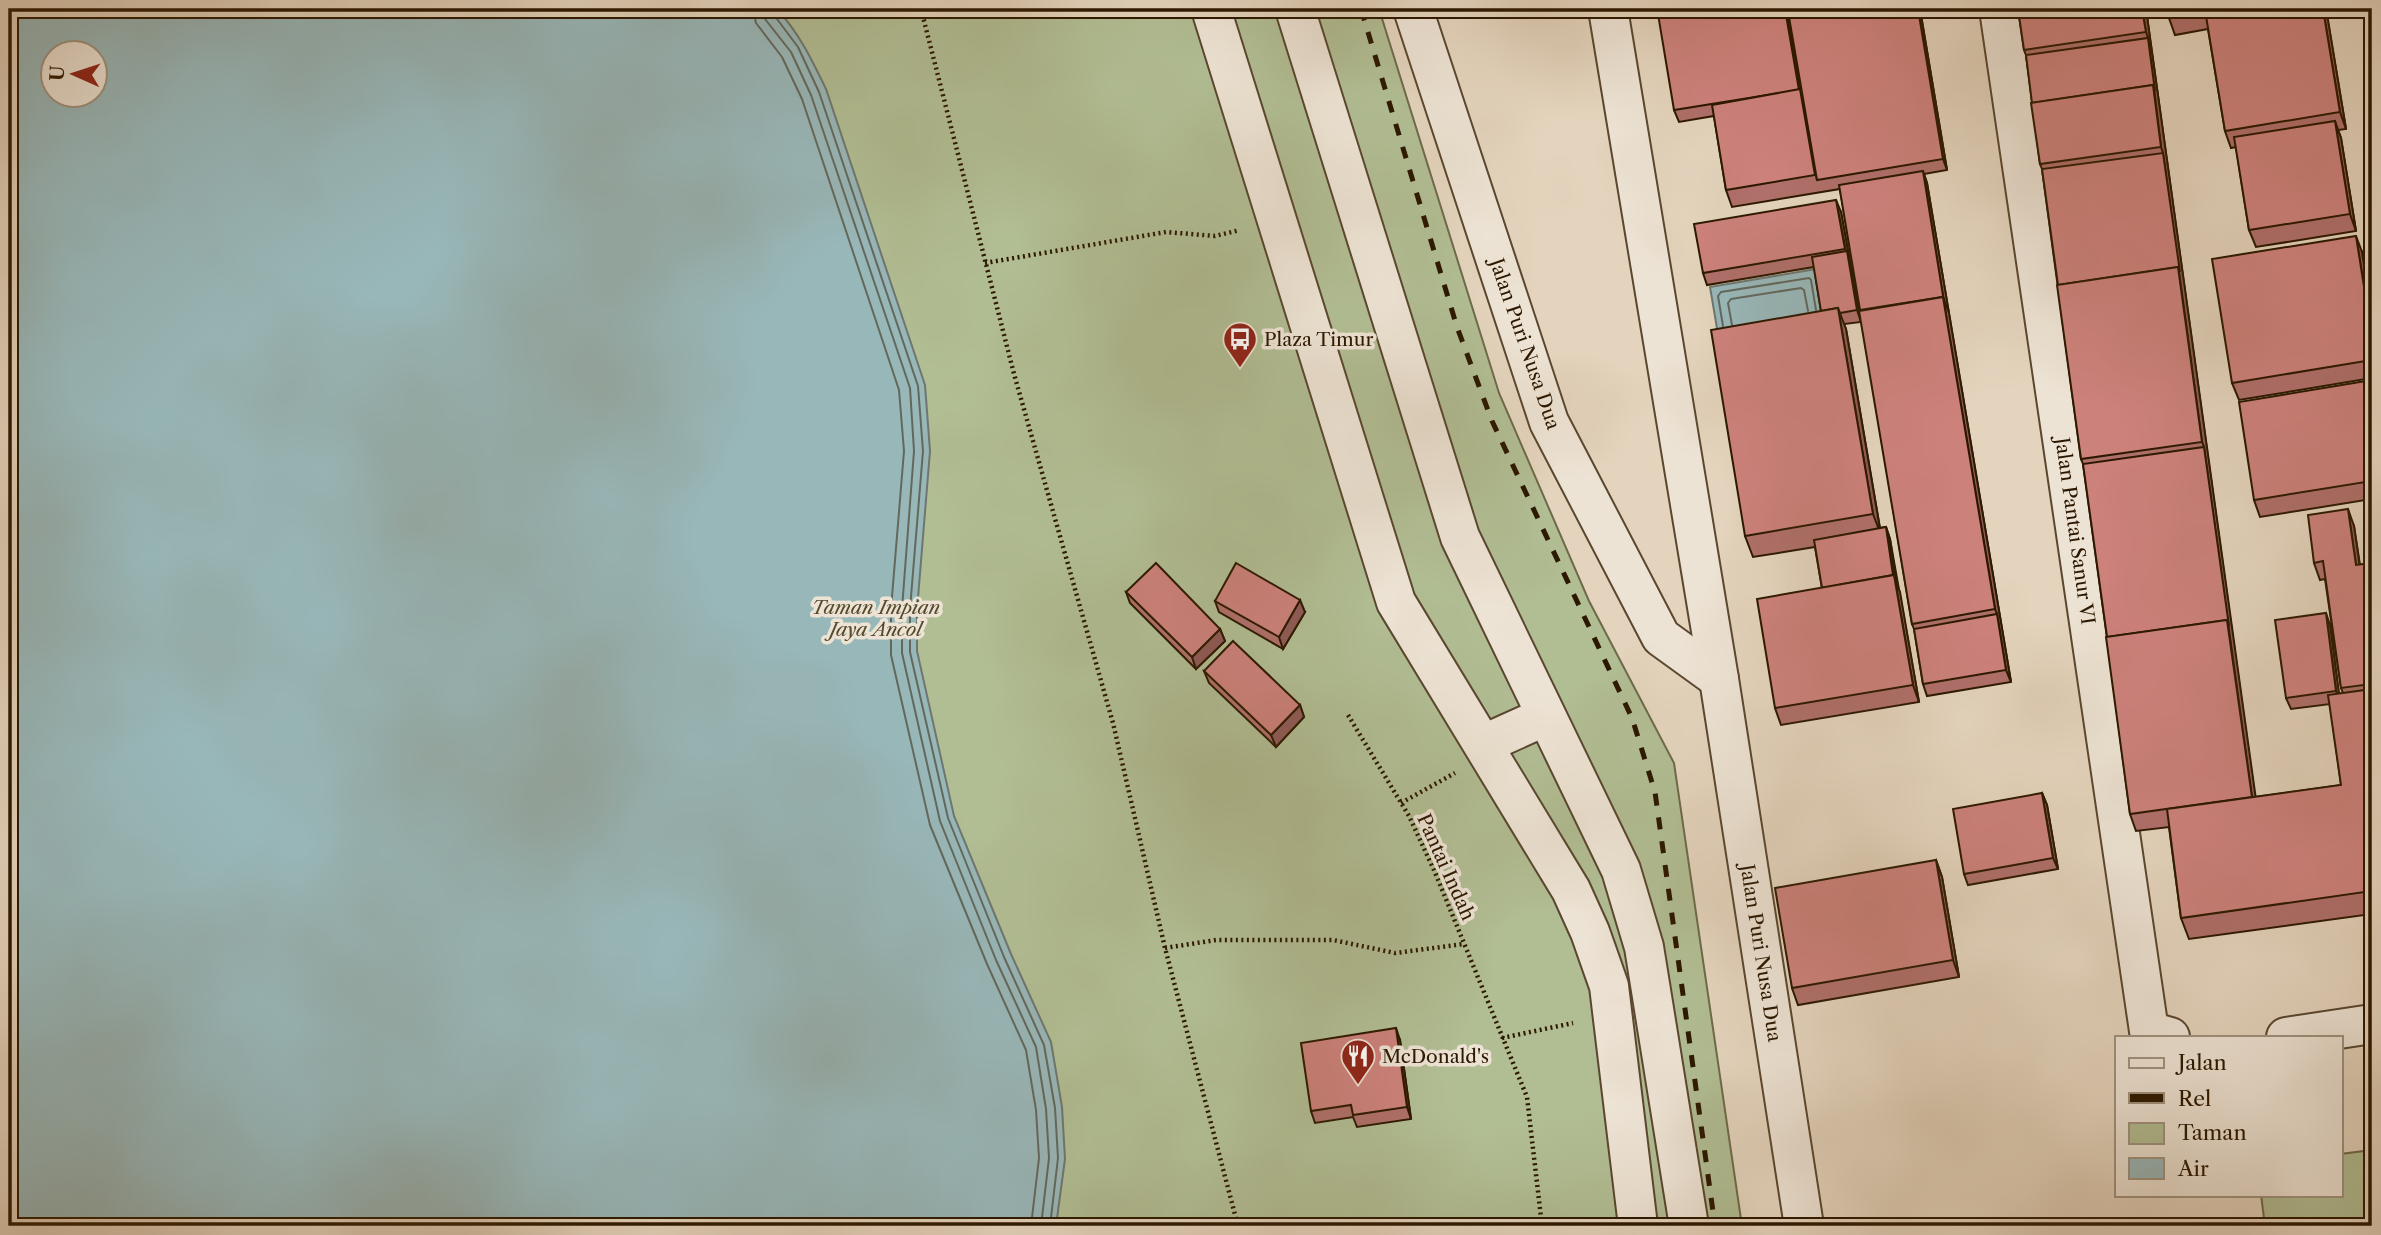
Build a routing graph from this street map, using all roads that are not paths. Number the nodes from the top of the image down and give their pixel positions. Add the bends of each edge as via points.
1 (1211, 9) edge
2 (1295, 9) edge
3 (1413, 9) edge
4 (1608, 9) edge
5 (1999, 9) edge
6 (1719, 679) junction
7 (1546, 716) junction
8 (1486, 749) junction
9 (2372, 1024) edge
10 (2166, 1036) edge
11 (2293, 1036) edge
12 (1637, 1226) edge
13 (1689, 1226) edge
14 (1804, 1226) edge

1 - 8 street via 1396,602
2 - 7 street via 1460,537
3 - 6 street, Jalan Puri Nusa Dua via 1549,422 1661,637
4 - 6 street, Jalan Puri Nusa Dua
5 - 10 street, Jalan Pantai Sanur VI via 2149,1031
6 - 14 street, Jalan Puri Nusa Dua
7 - 8 street
7 - 13 street via 1621,870 1644,947
8 - 12 street via 1572,890 1609,986
9 - 11 street

